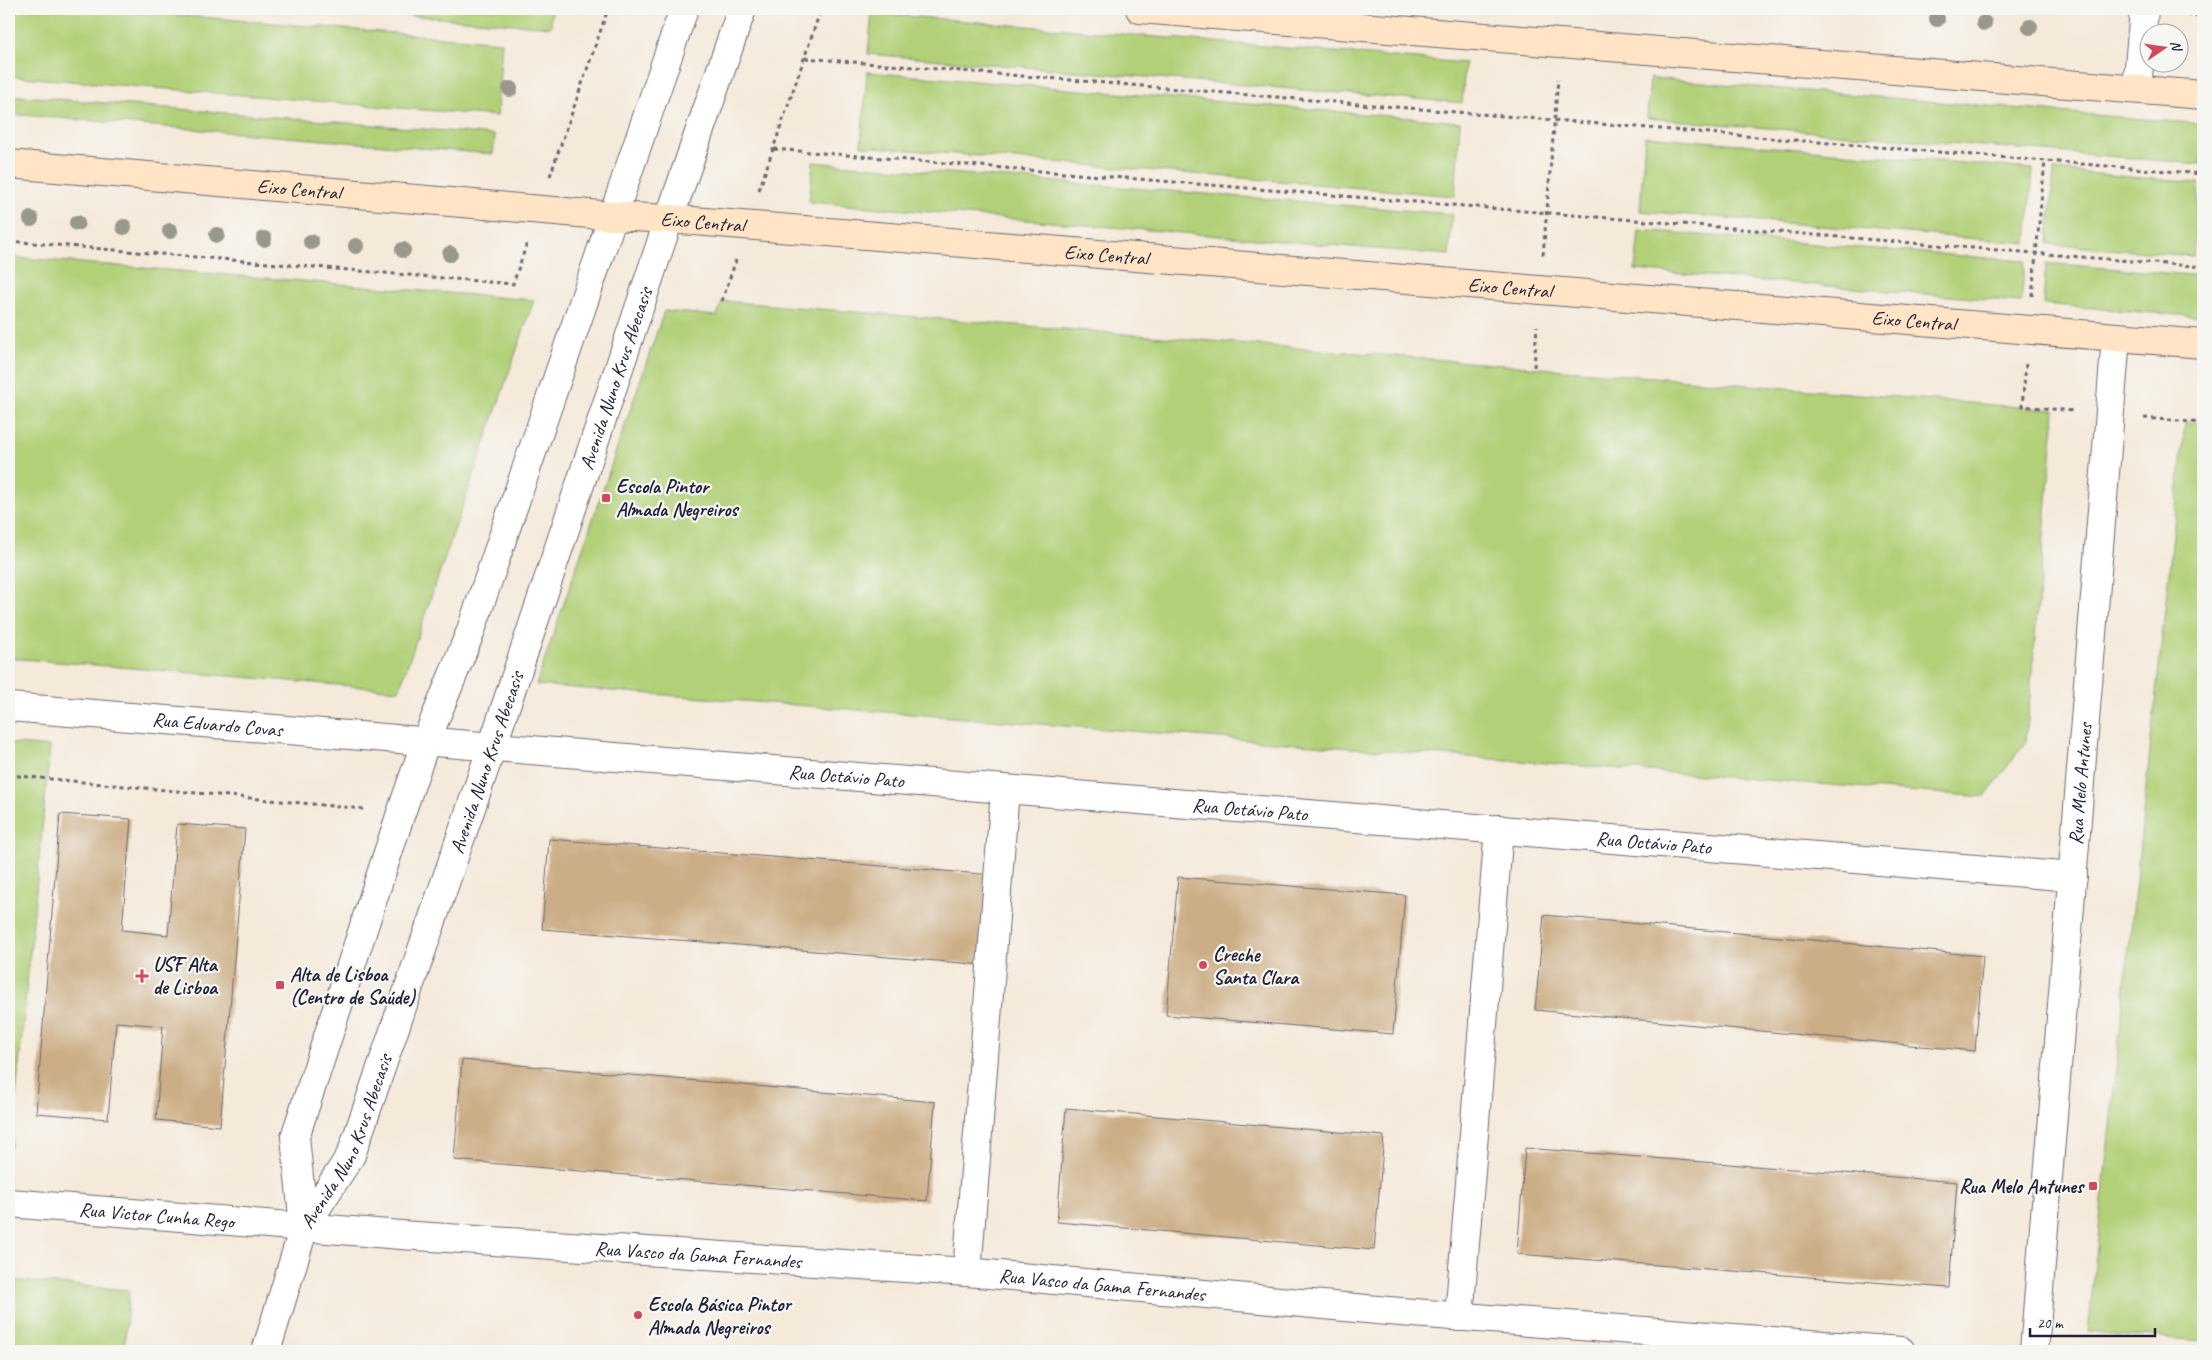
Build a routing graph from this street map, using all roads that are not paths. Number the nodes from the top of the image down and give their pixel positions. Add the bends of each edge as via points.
1 (684, 9) edge
2 (742, 9) edge
3 (1140, 9) edge
4 (2144, 9) edge
5 (2137, 89) junction
6 (2203, 95) edge
7 (9, 164) edge
8 (613, 216) junction
9 (669, 218) junction
10 (2116, 337) junction
11 (2203, 344) edge
12 (9, 708) edge
13 (426, 741) junction
14 (492, 747) junction
15 (1005, 790) junction
16 (1498, 829) junction
17 (2073, 877) junction
18 (9, 1203) edge
19 (304, 1227) junction
20 (967, 1272) junction
21 (1460, 1317) junction
22 (266, 1351) edge
23 (1900, 1351) edge
24 (2034, 1351) edge

1 - 8 street, Avenida Nuno Krus Abecasis
2 - 9 street, Avenida Nuno Krus Abecasis
3 - 5 main road
4 - 5 street
5 - 6 main road
7 - 8 main road, Eixo Central
8 - 9 main road, Eixo Central
8 - 13 street, Avenida Nuno Krus Abecasis via 470,634
9 - 10 main road, Eixo Central
9 - 14 street, Avenida Nuno Krus Abecasis
10 - 11 main road, Eixo Central
10 - 17 street, Rua Melo Antunes
12 - 13 street, Rua Eduardo Covas
13 - 14 street, Rua Octávio Pato
13 - 19 street, Avenida Nuno Krus Abecasis via 295,1136
14 - 15 street, Rua Octávio Pato
14 - 19 street, Avenida Nuno Krus Abecasis via 351,1155
15 - 16 street, Rua Octávio Pato
15 - 20 street
16 - 17 street, Rua Octávio Pato
16 - 21 street
17 - 24 street, Rua Melo Antunes
18 - 19 street, Rua Victor Cunha Rego
19 - 20 street, Rua Vasco da Gama Fernandes
19 - 22 street
20 - 21 street, Rua Vasco da Gama Fernandes
21 - 23 street, Rua Vasco da Gama Fernandes

